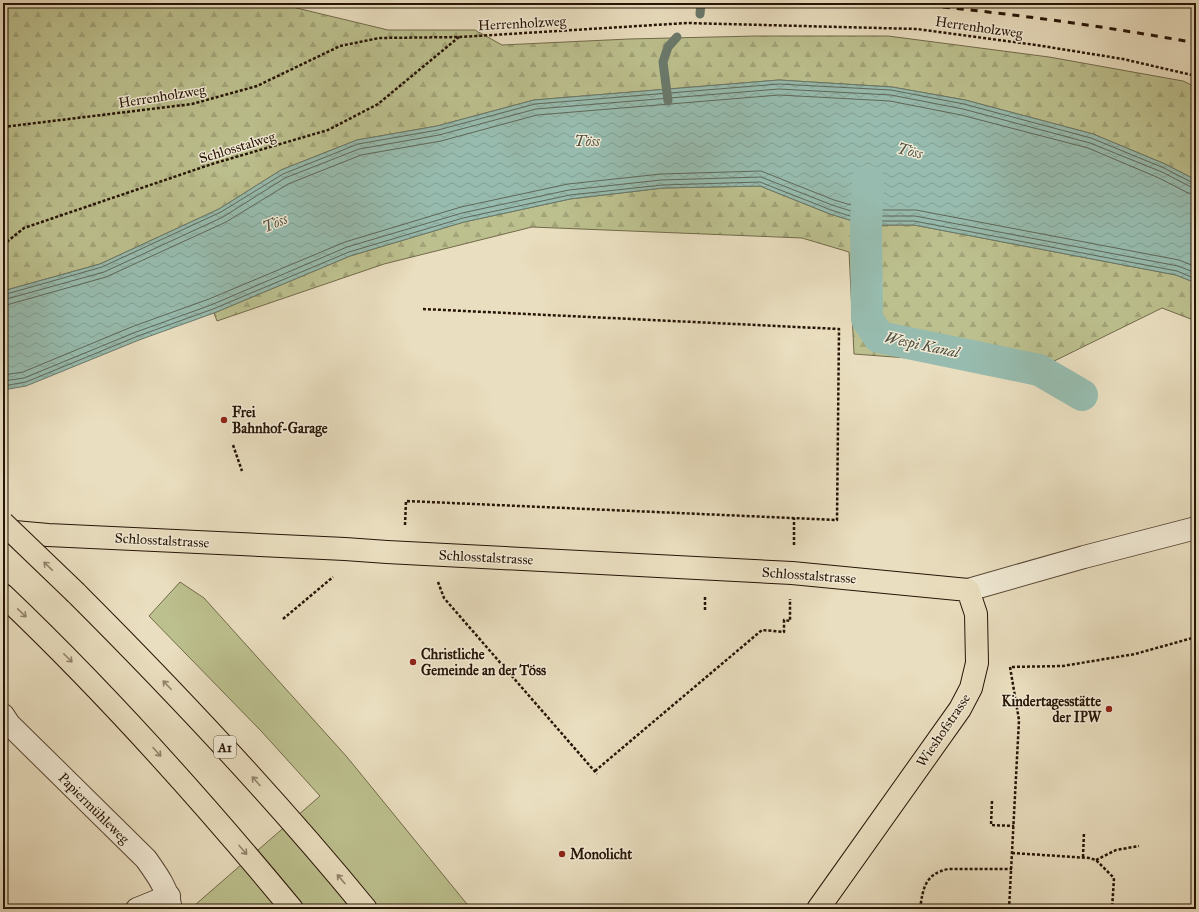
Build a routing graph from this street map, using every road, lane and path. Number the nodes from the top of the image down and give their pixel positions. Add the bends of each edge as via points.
1 (460, 37) junction
2 (1196, 76) edge
3 (3, 127) edge
4 (3, 245) edge
5 (423, 310) dead end
6 (234, 445) dead end
7 (242, 471) dead end
8 (794, 518) junction
9 (3, 523) edge
10 (405, 527) dead end
11 (1196, 528) edge
12 (3, 531) edge
13 (794, 546) dead end
14 (431, 554) junction
15 (334, 576) dead end
16 (968, 590) junction
17 (705, 594) dead end
18 (3, 595) edge
19 (790, 599) dead end
20 (705, 610) dead end
21 (283, 619) dead end
22 (1196, 637) edge
23 (3, 715) edge
24 (992, 801) dead end
25 (1014, 826) junction
26 (1084, 832) dead end
27 (1139, 846) dead end
28 (1012, 853) junction
29 (1083, 857) junction
30 (1096, 860) junction
31 (1012, 869) junction
32 (170, 903) edge
33 (137, 909) edge
34 (292, 909) edge
35 (366, 909) edge
36 (818, 909) edge
37 (920, 909) edge
38 (1009, 909) edge
39 (1112, 909) edge

1 - 2 path, Herrenholzweg via 687,24 917,29 1123,59
1 - 3 path, Herrenholzweg via 379,38 340,46 257,86 192,104
1 - 4 path, Schlosstalweg via 378,104 328,130 212,164 24,228
5 - 8 path via 839,329 837,520
6 - 7 path
8 - 10 path via 406,501
8 - 13 path
35 -> 9 main road, A1, bridge via 288,816 175,693
11 - 16 street
12 - 14 main road, Schlosstalstrasse
14 - 16 main road, Schlosstalstrasse via 792,573
14 - 19 path via 444,598 596,773 762,630 784,632 784,620 790,621
15 - 21 path
16 - 36 main road, Wieshofstrasse via 976,614 977,663 971,688 960,709
17 - 20 path
18 -> 34 main road via 136,729
22 - 25 path via 1135,654 1063,666 1010,667 1019,720
23 - 32 street, Papiermühleweg via 14,729 146,859 163,884
24 - 25 path via 991,825
25 - 28 path
26 - 29 path
27 - 30 path via 1116,850
28 - 29 path
28 - 31 path
29 - 30 path
30 - 39 path via 1114,878
31 - 37 path via 938,871 930,877 925,886
31 - 38 path
32 - 33 street

